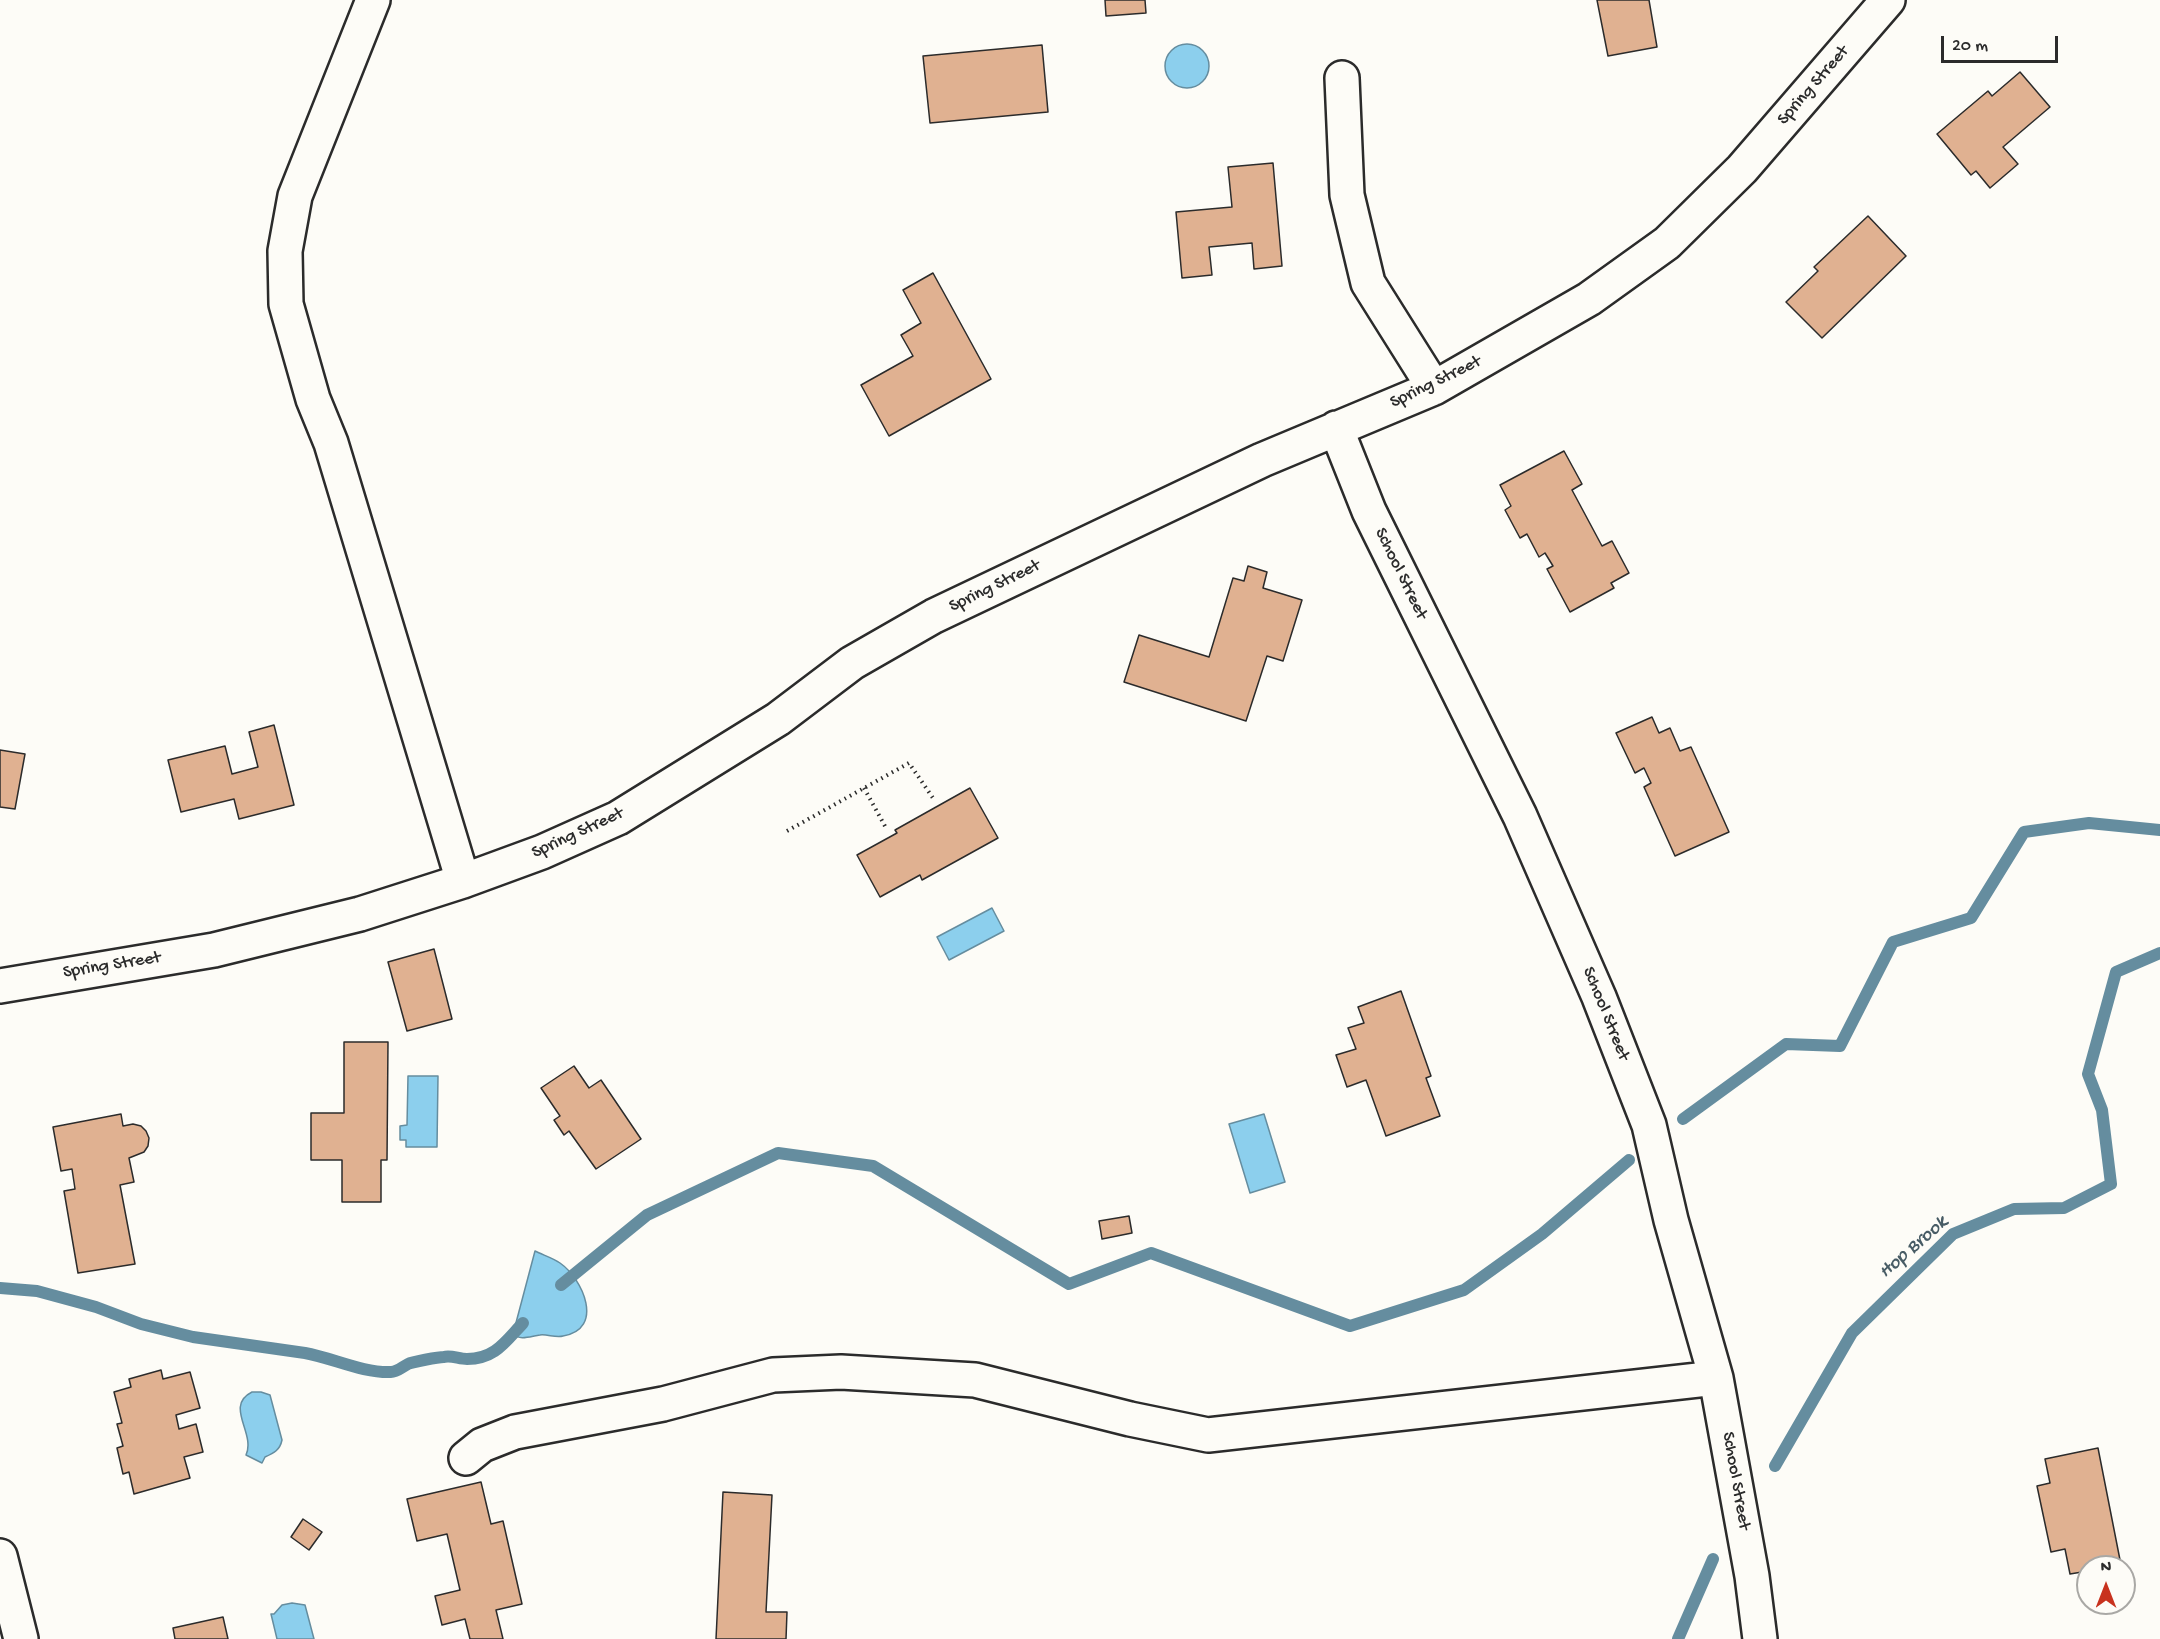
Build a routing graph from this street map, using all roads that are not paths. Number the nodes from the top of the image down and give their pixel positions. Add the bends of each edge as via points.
1 (373, 0) edge
2 (1887, 0) edge
3 (1342, 78) dead end
4 (1434, 388) junction
5 (1336, 428) junction
6 (463, 881) junction
7 (0, 986) edge
8 (1716, 1378) junction
9 (466, 1458) dead end
10 (0, 1556) edge
11 (21, 1639) edge
12 (1760, 1639) edge

1 - 6 street via 294,196 285,251 286,304
2 - 4 street, Spring Street via 1742,169 1667,243 1589,299
3 - 4 street via 1347,195 1368,283
4 - 5 street, Spring Street
5 - 6 street, Spring Street via 934,616 852,663 778,719 618,818
5 - 8 street, School Street via 1369,512 1520,816 1599,997 1650,1125 1671,1220
6 - 7 street, Spring Street via 360,914 214,950
8 - 9 street via 1208,1435 975,1380 841,1372 773,1375 663,1404 514,1432 482,1444
8 - 12 street, School Street
10 - 11 street

